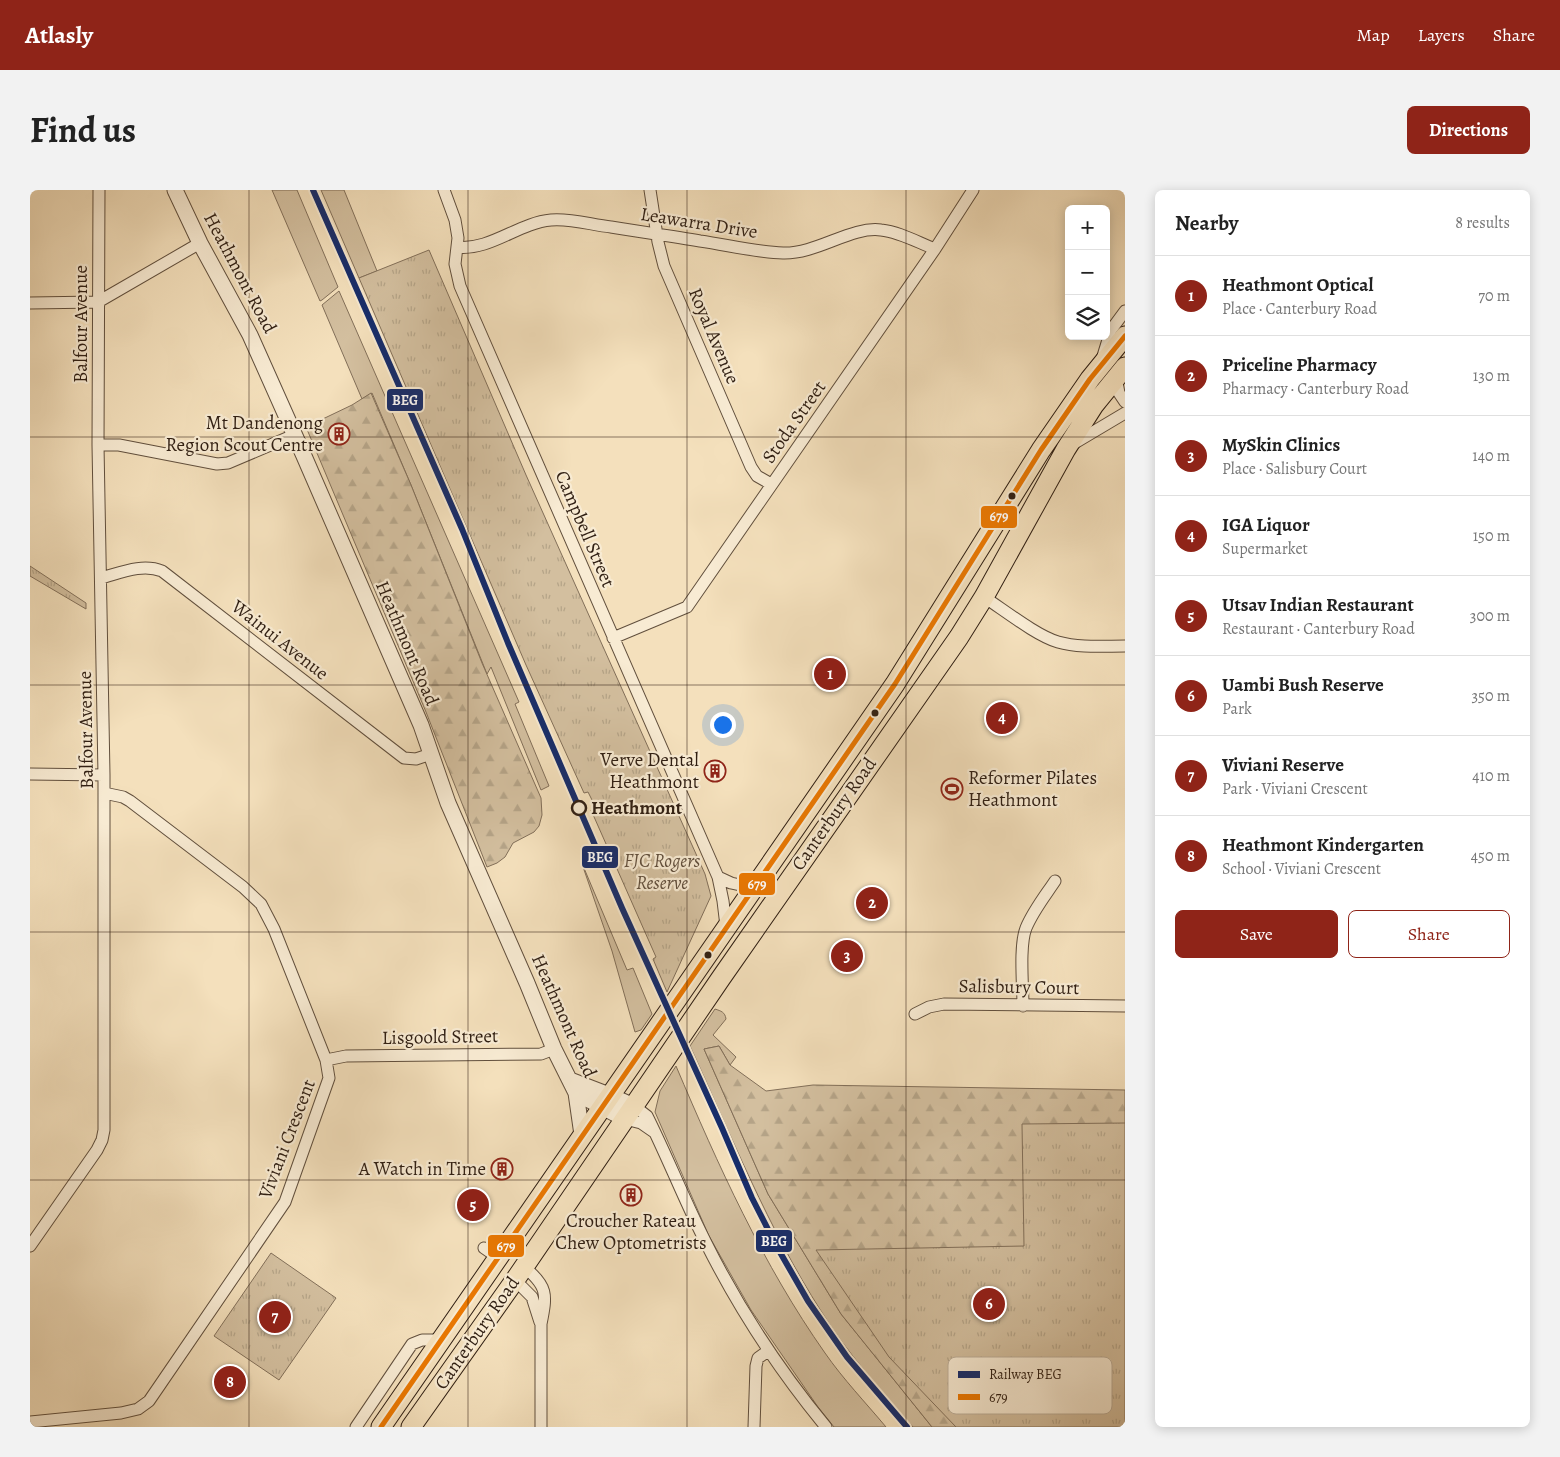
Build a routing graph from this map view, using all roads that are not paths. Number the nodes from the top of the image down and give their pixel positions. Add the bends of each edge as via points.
1 (98, 190) edge
2 (174, 190) edge
3 (444, 190) edge
4 (650, 190) edge
5 (973, 190) edge
6 (658, 234) junction
7 (200, 243) junction
8 (457, 247) junction
9 (934, 250) junction
10 (98, 302) junction
11 (30, 303) edge
12 (1125, 311) edge
13 (1125, 336) edge
14 (1101, 365) junction
15 (1121, 372) edge
16 (1125, 410) edge
17 (294, 435) junction
18 (98, 445) junction
19 (1066, 448) junction
20 (771, 484) junction
21 (101, 578) junction
22 (958, 582) junction
23 (984, 597) junction
24 (613, 638) junction
25 (1125, 646) edge
26 (431, 754) junction
27 (837, 766) junction
28 (30, 774) edge
29 (104, 775) junction
30 (857, 780) junction
31 (104, 793) junction
32 (718, 877) junction
33 (1055, 881) dead end
34 (754, 888) junction
35 (726, 926) junction
36 (693, 975) junction
37 (721, 978) junction
38 (1023, 1006) junction
39 (1125, 1006) edge
40 (915, 1014) dead end
41 (554, 1049) junction
42 (326, 1060) junction
43 (573, 1086) junction
44 (606, 1101) junction
45 (629, 1112) junction
46 (582, 1135) junction
47 (30, 1246) edge
48 (491, 1253) junction
49 (519, 1273) junction
50 (544, 1288) junction
51 (532, 1297) junction
52 (541, 1324) junction
53 (441, 1340) junction
54 (768, 1350) junction
55 (30, 1422) edge
56 (356, 1427) edge
57 (381, 1427) edge
58 (411, 1427) edge
59 (541, 1427) edge
60 (754, 1427) edge
61 (826, 1427) edge

1 - 10 street, Balfour Avenue
2 - 7 street, Heathmont Road
3 - 8 street, Campbell Street via 455,220
4 - 6 street, Royal Avenue
5 - 9 street, Stoda Street
6 - 8 street, Leawarra Drive via 551,220 531,224 477,247
6 - 9 street, Leawarra Drive via 785,253 816,248 862,231 880,230 901,235
6 - 20 street, Royal Avenue via 664,266 752,468 757,476
7 - 10 street
7 - 17 street, Heathmont Road via 244,322
8 - 24 street, Campbell Street via 454,264 460,286
9 - 20 street, Stoda Street
10 - 11 street
10 - 18 street, Balfour Avenue
12 - 14 street via 1111,330
13 - 14 main road, Canterbury Road
14 - 22 main road, Canterbury Road via 1041,450
15 - 16 street via 1119,393
15 - 19 main road, Canterbury Road via 1094,405
16 - 19 street
17 - 18 street via 228,463 217,464
17 - 26 street, Heathmont Road
18 - 21 street, Balfour Avenue
19 - 23 main road, Canterbury Road
20 - 24 street, Stoda Street via 687,606
21 - 26 street, Wainui Avenue via 140,568 162,571 404,758 416,760
21 - 29 street, Balfour Avenue
22 - 23 main road
22 - 27 main road, Canterbury Road via 895,684
23 - 25 street via 1058,642
23 - 30 main road, Canterbury Road
24 - 32 street, Campbell Street
26 - 41 street, Heathmont Road via 448,803
27 - 30 main road
27 - 34 main road, Canterbury Road
28 - 29 street
29 - 31 street, Balfour Avenue
30 - 37 main road, Canterbury Road
31 - 42 street, Viviani Crescent via 130,801 261,904
31 - 47 street, Balfour Avenue via 103,1135 97,1150
32 - 34 street
32 - 35 street, Campbell Street
33 - 38 street via 1026,930
34 - 35 main road, Canterbury Road
35 - 36 main road, Canterbury Road
36 - 37 main road via 703,982
36 - 44 main road, Canterbury Road
37 - 45 main road, Canterbury Road
38 - 39 street, Salisbury Court
38 - 40 street, Salisbury Court via 944,1004
41 - 42 street, Lisgoold Street via 541,1054 346,1056
41 - 43 street, Heathmont Road
42 - 55 street, Viviani Crescent via 328,1083 285,1202 149,1401 121,1412
43 - 44 street, Heathmont Road
43 - 46 street
44 - 45 street, Heathmont Road
44 - 46 main road, Canterbury Road
45 - 49 main road, Canterbury Road
45 - 54 street via 655,1132 705,1242
46 - 48 main road, Canterbury Road
48 - 49 main road
48 - 53 main road, Canterbury Road
49 - 50 street via 537,1277
49 - 51 street
49 - 58 main road, Canterbury Road
50 - 51 street
50 - 52 street
51 - 52 street
52 - 59 street
53 - 56 street via 422,1340 412,1344
53 - 57 main road, Canterbury Road
54 - 60 street via 758,1358 756,1366
54 - 61 street via 804,1402

